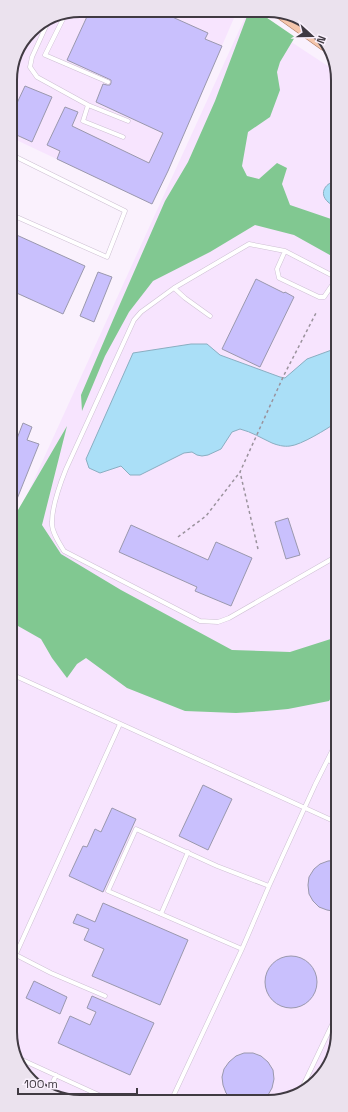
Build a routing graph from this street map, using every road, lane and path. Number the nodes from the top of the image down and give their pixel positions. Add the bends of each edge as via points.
1 (63, 19) edge
2 (296, 24) edge
3 (46, 27) edge
4 (314, 36) edge
5 (108, 82) dead end
6 (88, 106) junction
7 (128, 121) dead end
8 (123, 137) dead end
9 (17, 157) edge
10 (17, 217) edge
11 (285, 251) junction
12 (331, 275) edge
13 (331, 287) edge
14 (174, 288) junction
15 (316, 311) dead end
16 (210, 316) dead end
17 (240, 472) junction
18 (178, 537) dead end
19 (258, 549) dead end
20 (331, 559) edge
21 (17, 677) edge
22 (120, 724) junction
23 (331, 753) edge
24 (331, 760) edge
25 (315, 785) junction
26 (305, 808) junction
27 (331, 820) edge
28 (188, 852) junction
29 (269, 886) junction
30 (161, 914) junction
31 (242, 949) junction
32 (17, 954) edge
33 (17, 956) edge
34 (105, 996) dead end
35 (331, 1027) edge
36 (24, 1060) edge
37 (56, 1075) junction
38 (304, 1084) edge
39 (50, 1088) edge
40 (99, 1095) edge
41 (174, 1095) edge

1 - 5 lane via 45,55
2 - 4 main road
3 - 6 lane via 30,67 37,77
6 - 7 lane
6 - 8 lane via 83,121
9 - 10 lane via 126,211 107,257
11 - 12 lane
11 - 13 lane via 277,269 279,278 319,297 324,297
11 - 14 lane via 248,244
14 - 16 lane
14 - 20 lane via 134,320 57,494 51,523 57,539 64,551 200,621 212,622 229,618
15 - 17 path
17 - 18 path via 206,516
17 - 19 path
21 - 22 lane
22 - 26 lane
22 - 32 lane
23 - 25 lane
24 - 25 lane
25 - 26 lane
26 - 27 lane
26 - 29 lane
28 - 29 lane
28 - 30 lane
28 - 30 lane via 136,829 108,890
29 - 31 lane
30 - 31 lane
31 - 41 lane
33 - 34 lane
35 - 38 lane
36 - 37 lane
37 - 39 lane
37 - 40 lane

